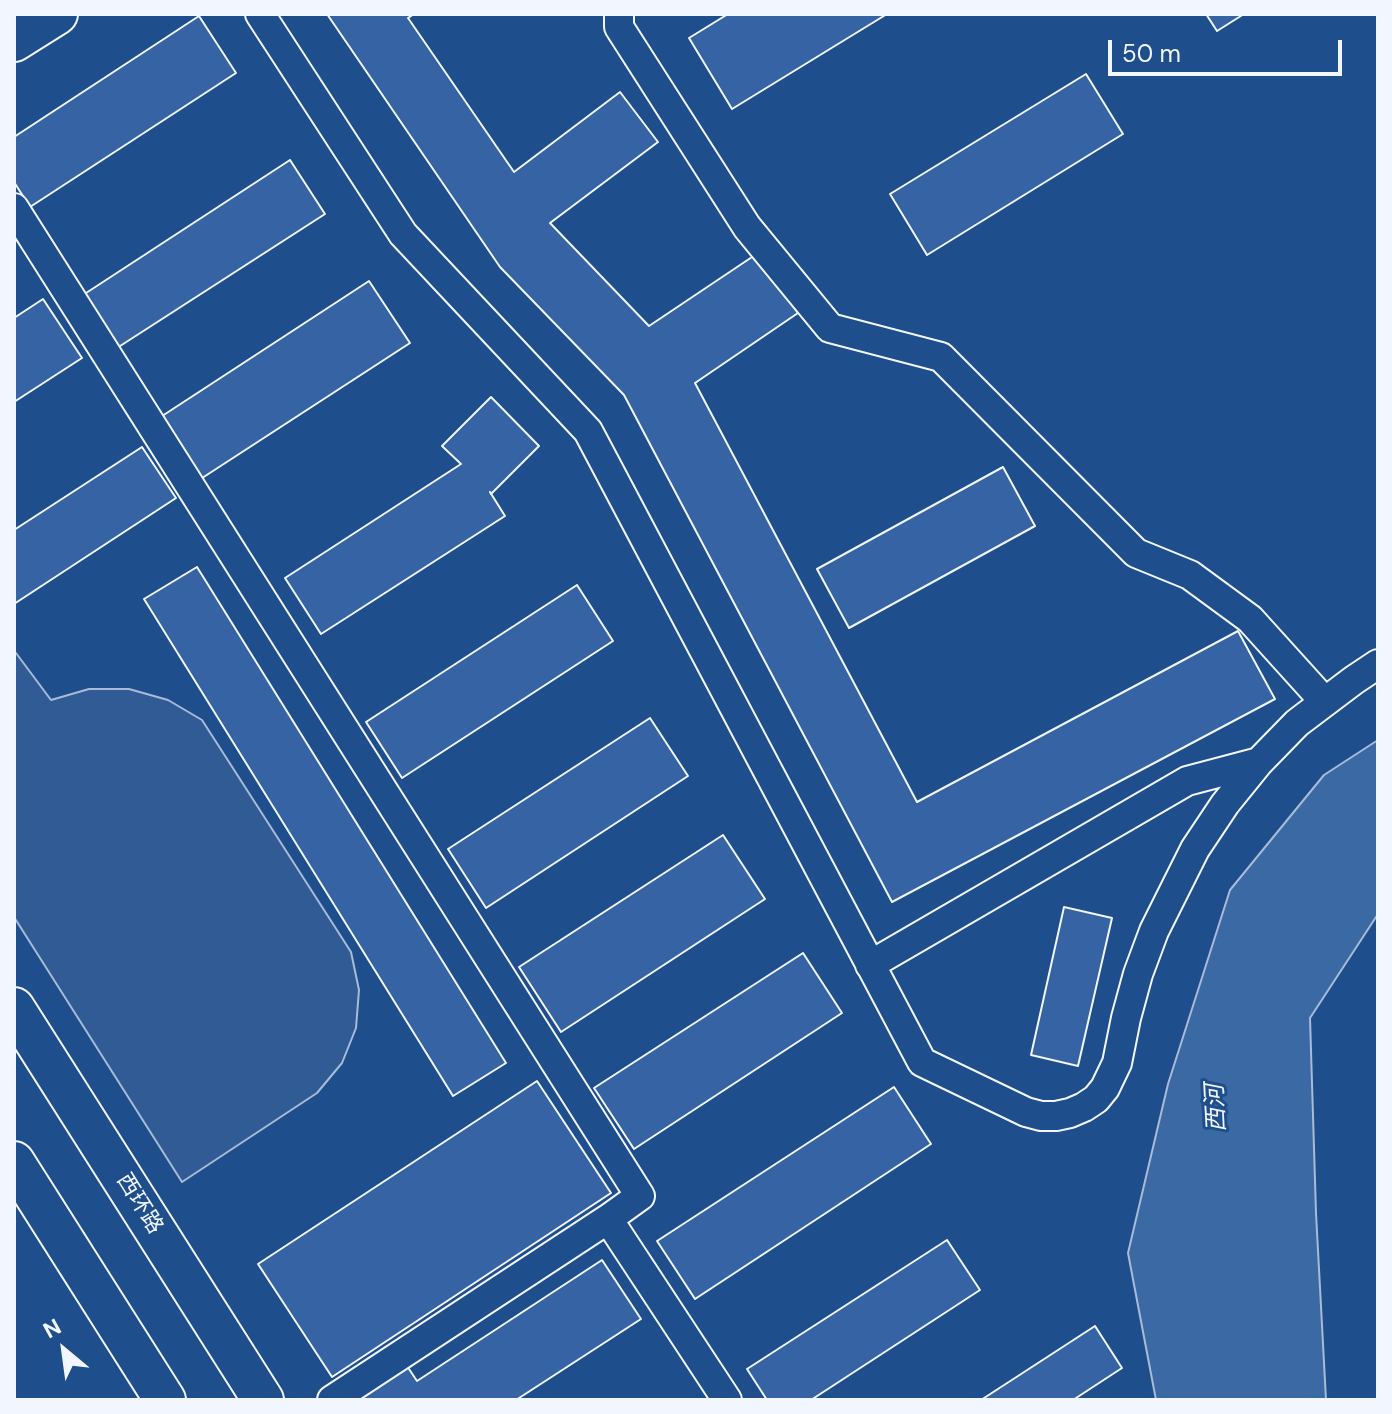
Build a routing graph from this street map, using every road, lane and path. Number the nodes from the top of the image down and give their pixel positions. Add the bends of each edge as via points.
1 (57, 14) edge
2 (260, 14) edge
3 (619, 14) edge
4 (14, 41) edge
5 (14, 208) edge
6 (1378, 664) edge
7 (1325, 702) junction
8 (1259, 762) junction
9 (870, 965) junction
10 (14, 1008) edge
11 (14, 1162) edge
12 (608, 1219) junction
13 (165, 1400) edge
14 (263, 1400) edge
15 (332, 1400) edge
16 (727, 1400) edge

1 - 4 main road
2 - 9 street via 403,234 588,431
3 - 7 street via 619,27 747,227 830,328 941,357 1136,553 1190,575 1250,619
5 - 12 street via 640,1196
6 - 7 street
7 - 8 street
8 - 9 street via 1187,781
8 - 9 street via 1218,815 1173,889 1138,974 1112,1076 1084,1107 1056,1116 1026,1112 922,1062
10 - 14 main road, 西环路
11 - 13 main road
12 - 15 street
12 - 16 street

